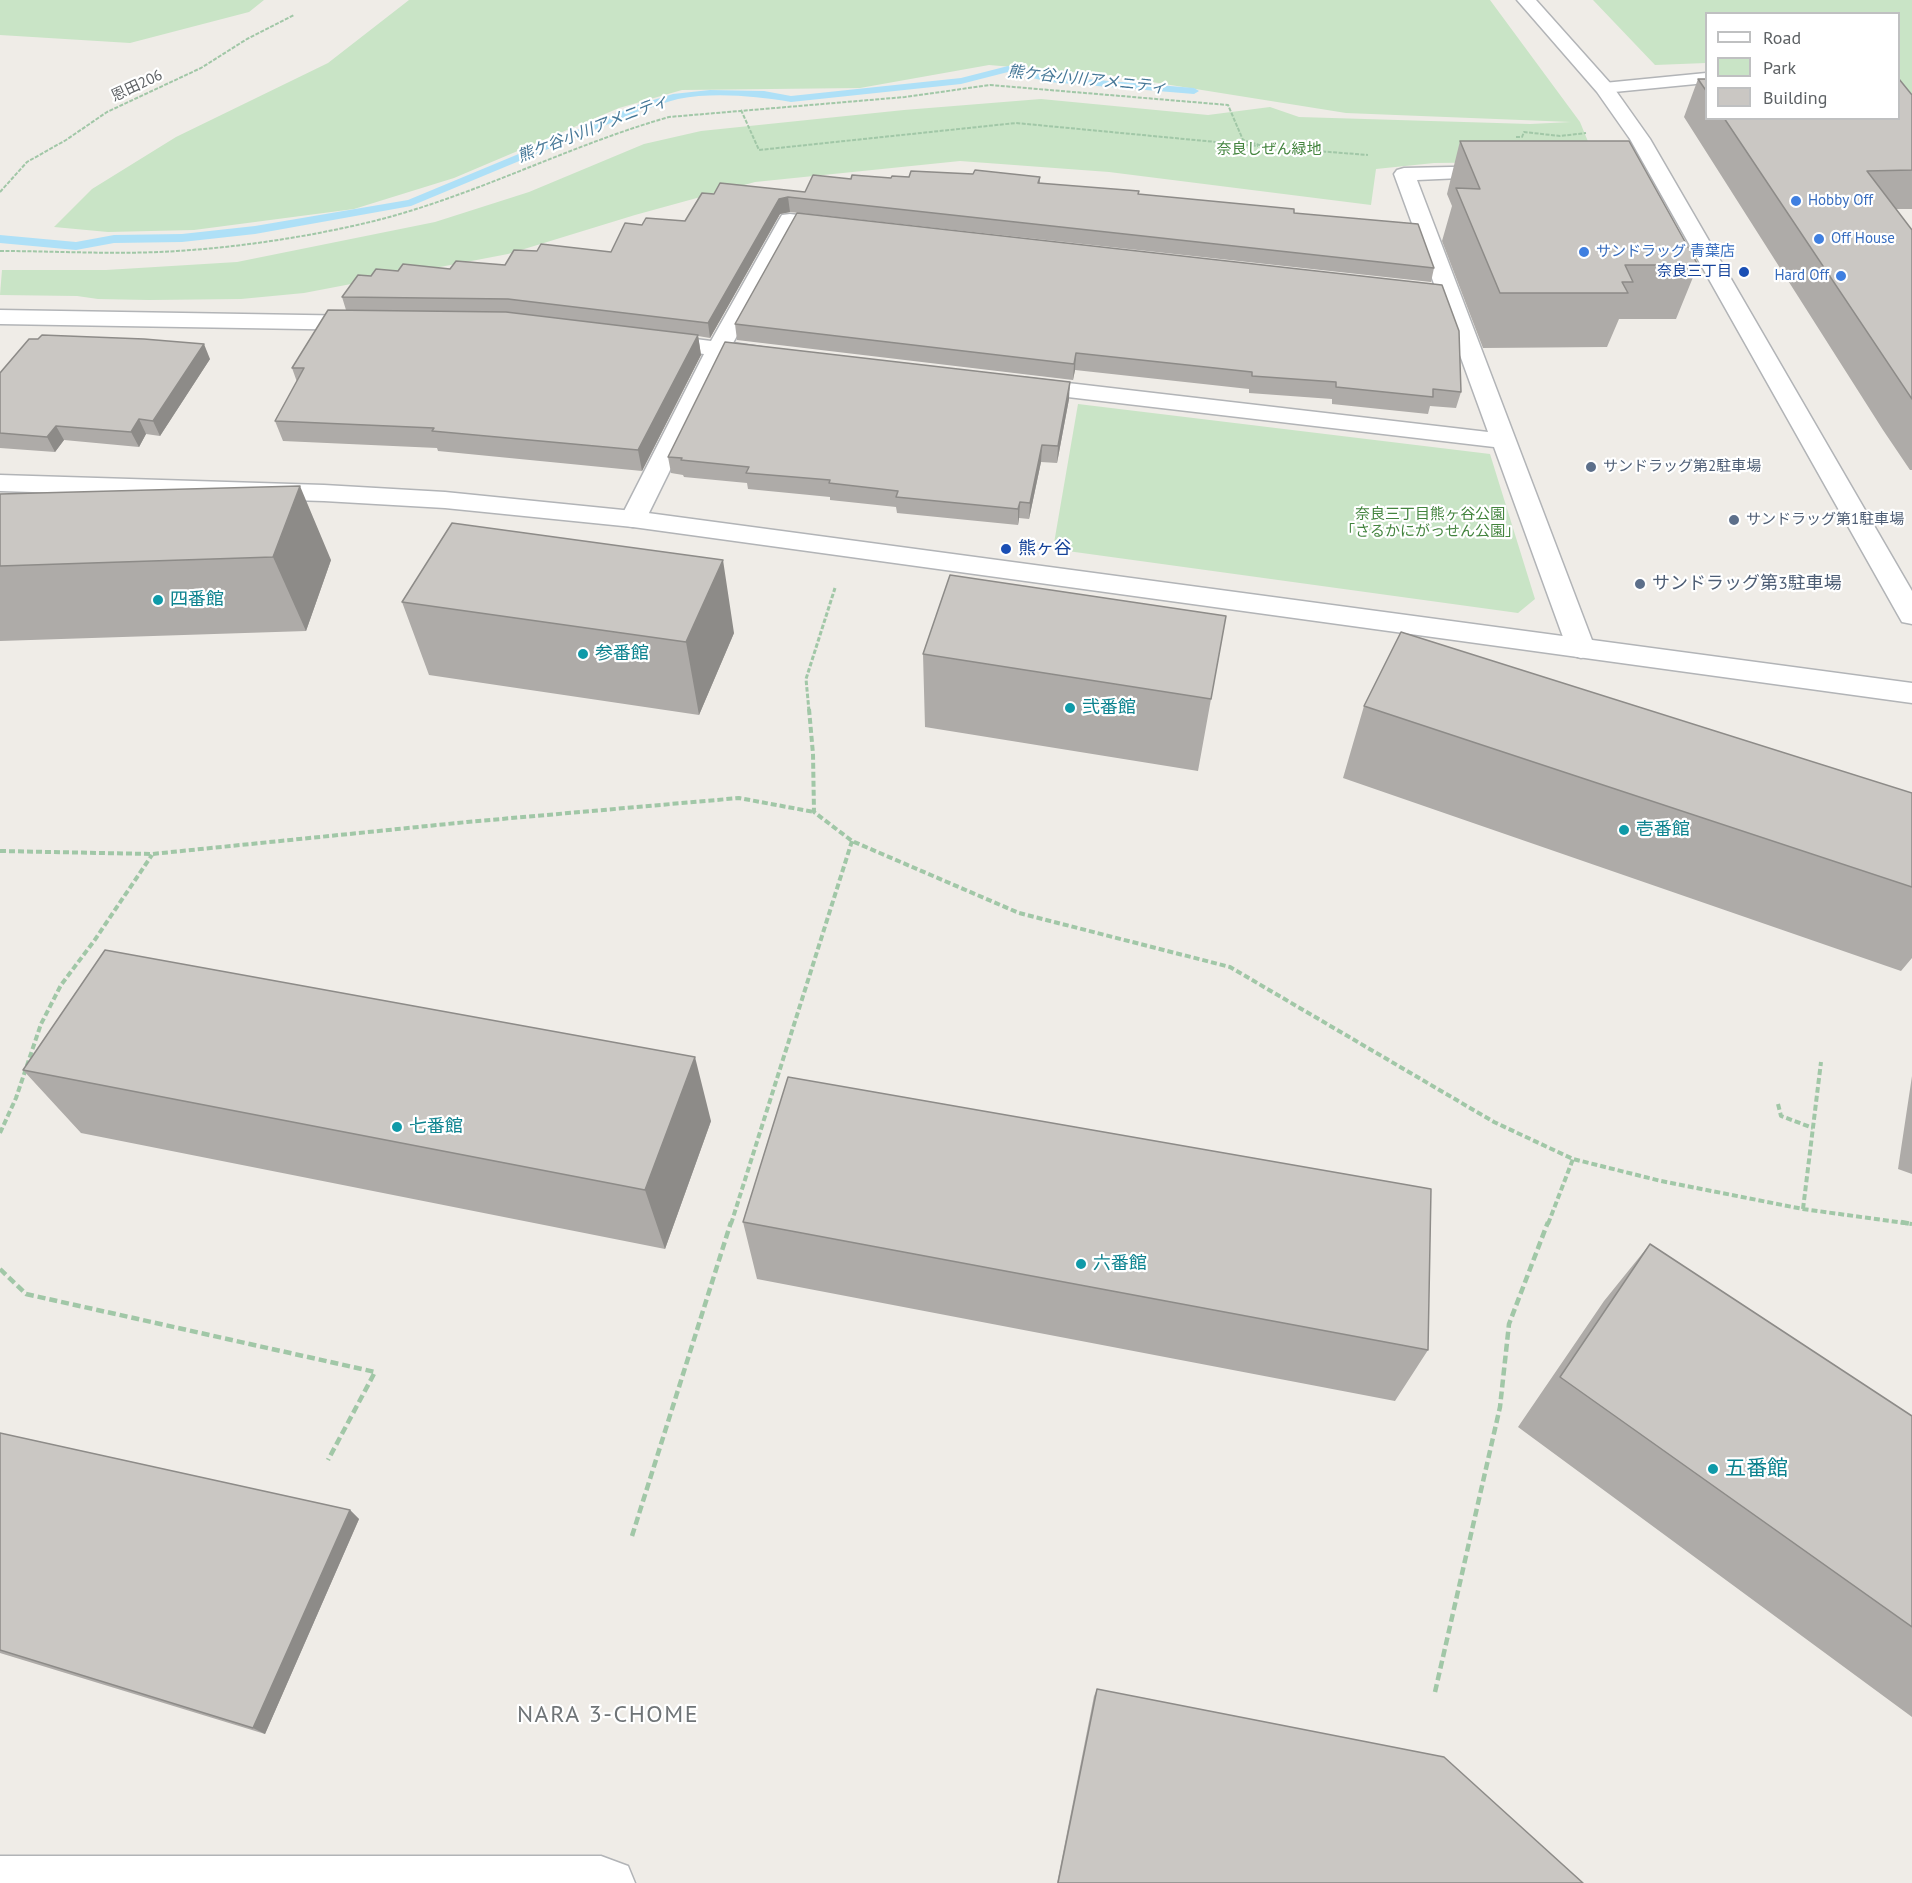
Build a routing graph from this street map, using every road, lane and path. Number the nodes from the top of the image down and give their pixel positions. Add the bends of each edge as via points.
1 (1526, 0) edge
2 (294, 15) dead end
3 (1705, 78) edge
4 (1604, 88) junction
5 (741, 110) junction
6 (1524, 132) dead end
7 (1590, 132) dead end
8 (1266, 147) junction
9 (1369, 155) dead end
10 (1631, 170) edge
11 (1658, 170) junction
12 (1519, 172) edge
13 (0, 192) edge
14 (861, 228) edge
15 (0, 250) edge
16 (1425, 291) edge
17 (1448, 293) junction
18 (0, 317) edge
19 (386, 323) edge
20 (638, 339) edge
21 (718, 349) junction
22 (789, 357) edge
23 (1003, 382) edge
24 (1503, 441) junction
25 (0, 483) edge
26 (633, 519) junction
27 (837, 583) dead end
28 (1912, 615) edge
29 (1581, 648) junction
30 (1912, 693) edge
31 (814, 812) junction
32 (852, 842) junction
33 (0, 851) edge
34 (152, 854) junction
35 (1821, 1062) dead end
36 (1778, 1104) dead end
37 (1813, 1128) junction
38 (0, 1133) edge
39 (1573, 1159) junction
40 (1803, 1209) junction
41 (1912, 1224) edge
42 (0, 1269) edge
43 (328, 1460) dead end
44 (633, 1536) dead end
45 (1436, 1692) dead end
46 (0, 1880) edge
47 (611, 1883) edge

1 - 4 street
2 - 13 path, 恩田206 via 201,68 107,112 27,162
3 - 4 lane
4 - 11 street
5 - 8 path via 905,97 990,85 1023,86 1228,105 1243,140
5 - 8 path via 759,150 1016,123
5 - 15 path via 669,117 463,194 370,222 281,239 176,251
6 - 7 path via 1560,136
8 - 9 path
10 - 11 street
11 - 28 street
12 - 17 street via 1404,174
14 - 21 street via 790,220
16 - 17 street
17 - 24 street
18 - 19 street
20 - 21 street
21 - 22 street
21 - 26 street
23 - 24 street
24 - 29 street
25 - 26 street via 423,499
26 - 29 street
27 - 31 path via 806,679
29 - 30 street
31 - 32 path
31 - 34 path via 739,798
32 - 39 path via 1019,913 1230,967 1494,1122
32 - 44 path
33 - 34 path
34 - 38 path via 61,985 40,1024
35 - 37 path
36 - 37 path via 1781,1116
37 - 40 path
39 - 40 path
39 - 45 path via 1509,1324 1500,1407
40 - 41 path
42 - 43 path via 26,1294 375,1372
46 - 47 street

